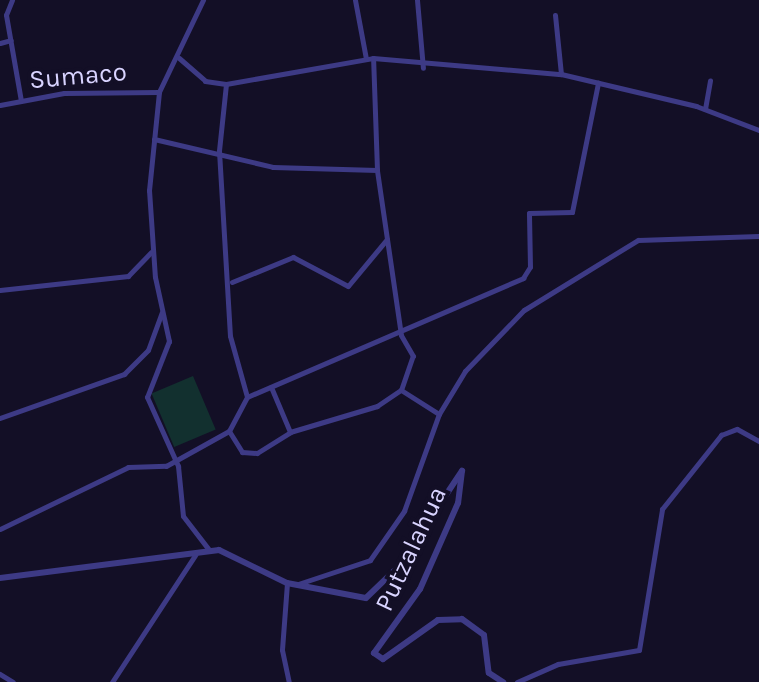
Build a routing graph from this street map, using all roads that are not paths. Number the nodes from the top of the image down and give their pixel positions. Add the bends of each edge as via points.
1 (12, 0) edge
2 (203, 0) edge
3 (355, 0) edge
4 (417, 0) edge
5 (555, 15) dead end
6 (11, 40) junction
7 (0, 43) edge
8 (179, 58) junction
9 (370, 59) junction
10 (423, 68) junction
11 (561, 74) junction
12 (710, 80) dead end
13 (598, 83) junction
14 (226, 84) junction
15 (159, 92) junction
16 (21, 101) junction
17 (0, 105) edge
18 (705, 109) junction
19 (759, 130) edge
20 (154, 139) junction
21 (219, 151) junction
22 (377, 170) junction
23 (759, 236) edge
24 (387, 239) junction
25 (152, 250) junction
26 (232, 282) junction
27 (0, 290) edge
28 (162, 310) junction
29 (401, 335) junction
30 (247, 384) junction
31 (271, 387) junction
32 (401, 390) junction
33 (260, 392) junction
34 (247, 397) junction
35 (439, 414) junction
36 (0, 418) edge
37 (229, 431) junction
38 (290, 432) junction
39 (759, 441) edge
40 (174, 457) junction
41 (0, 529) edge
42 (210, 551) junction
43 (195, 555) junction
44 (0, 578) edge
45 (287, 583) junction
46 (297, 584) junction
47 (0, 674) edge
48 (13, 682) edge
49 (112, 682) edge
50 (289, 682) edge
51 (503, 682) edge
52 (517, 682) edge

1 - 6 street
2 - 8 street
3 - 9 street
4 - 10 street
5 - 11 street
6 - 7 street
6 - 16 street
8 - 14 street via 205,81
8 - 15 street
9 - 10 street
9 - 14 street
9 - 22 street
10 - 11 street
11 - 13 street
12 - 18 street
13 - 18 street
13 - 29 street via 572,212 529,213 528,272
14 - 21 street
15 - 16 street, Sumaco
15 - 20 street
16 - 17 street, Sumaco
18 - 19 street
20 - 21 street
20 - 25 street
21 - 22 street via 273,167
21 - 26 street
22 - 24 street
23 - 35 street via 660,236 621,247 488,339
24 - 26 street via 348,286 293,257
24 - 29 street
25 - 27 street via 128,276
25 - 28 street
26 - 30 street via 231,348
28 - 36 street via 148,350 124,374
28 - 40 street via 169,341 147,397
29 - 31 street
29 - 32 street via 413,366
30 - 33 street
30 - 34 street
31 - 33 street
31 - 38 street
32 - 35 street
32 - 38 street via 366,410
33 - 34 street
34 - 37 street
35 - 46 street via 404,511 370,560
37 - 38 street via 250,454
37 - 40 street
39 - 52 street via 737,429 721,435 662,509 639,650 558,664
40 - 41 street via 166,466 128,467 98,479
40 - 42 street via 183,516
42 - 43 street, Putzalahua
42 - 45 street, Putzalahua via 238,554
43 - 44 street, Putzalahua
43 - 49 street
45 - 46 street, Putzalahua
45 - 50 street via 282,650
46 - 51 street, Putzalahua via 373,594 463,471 451,523 413,603 374,653 383,659 438,620 462,619 484,635 489,673
47 - 48 street

